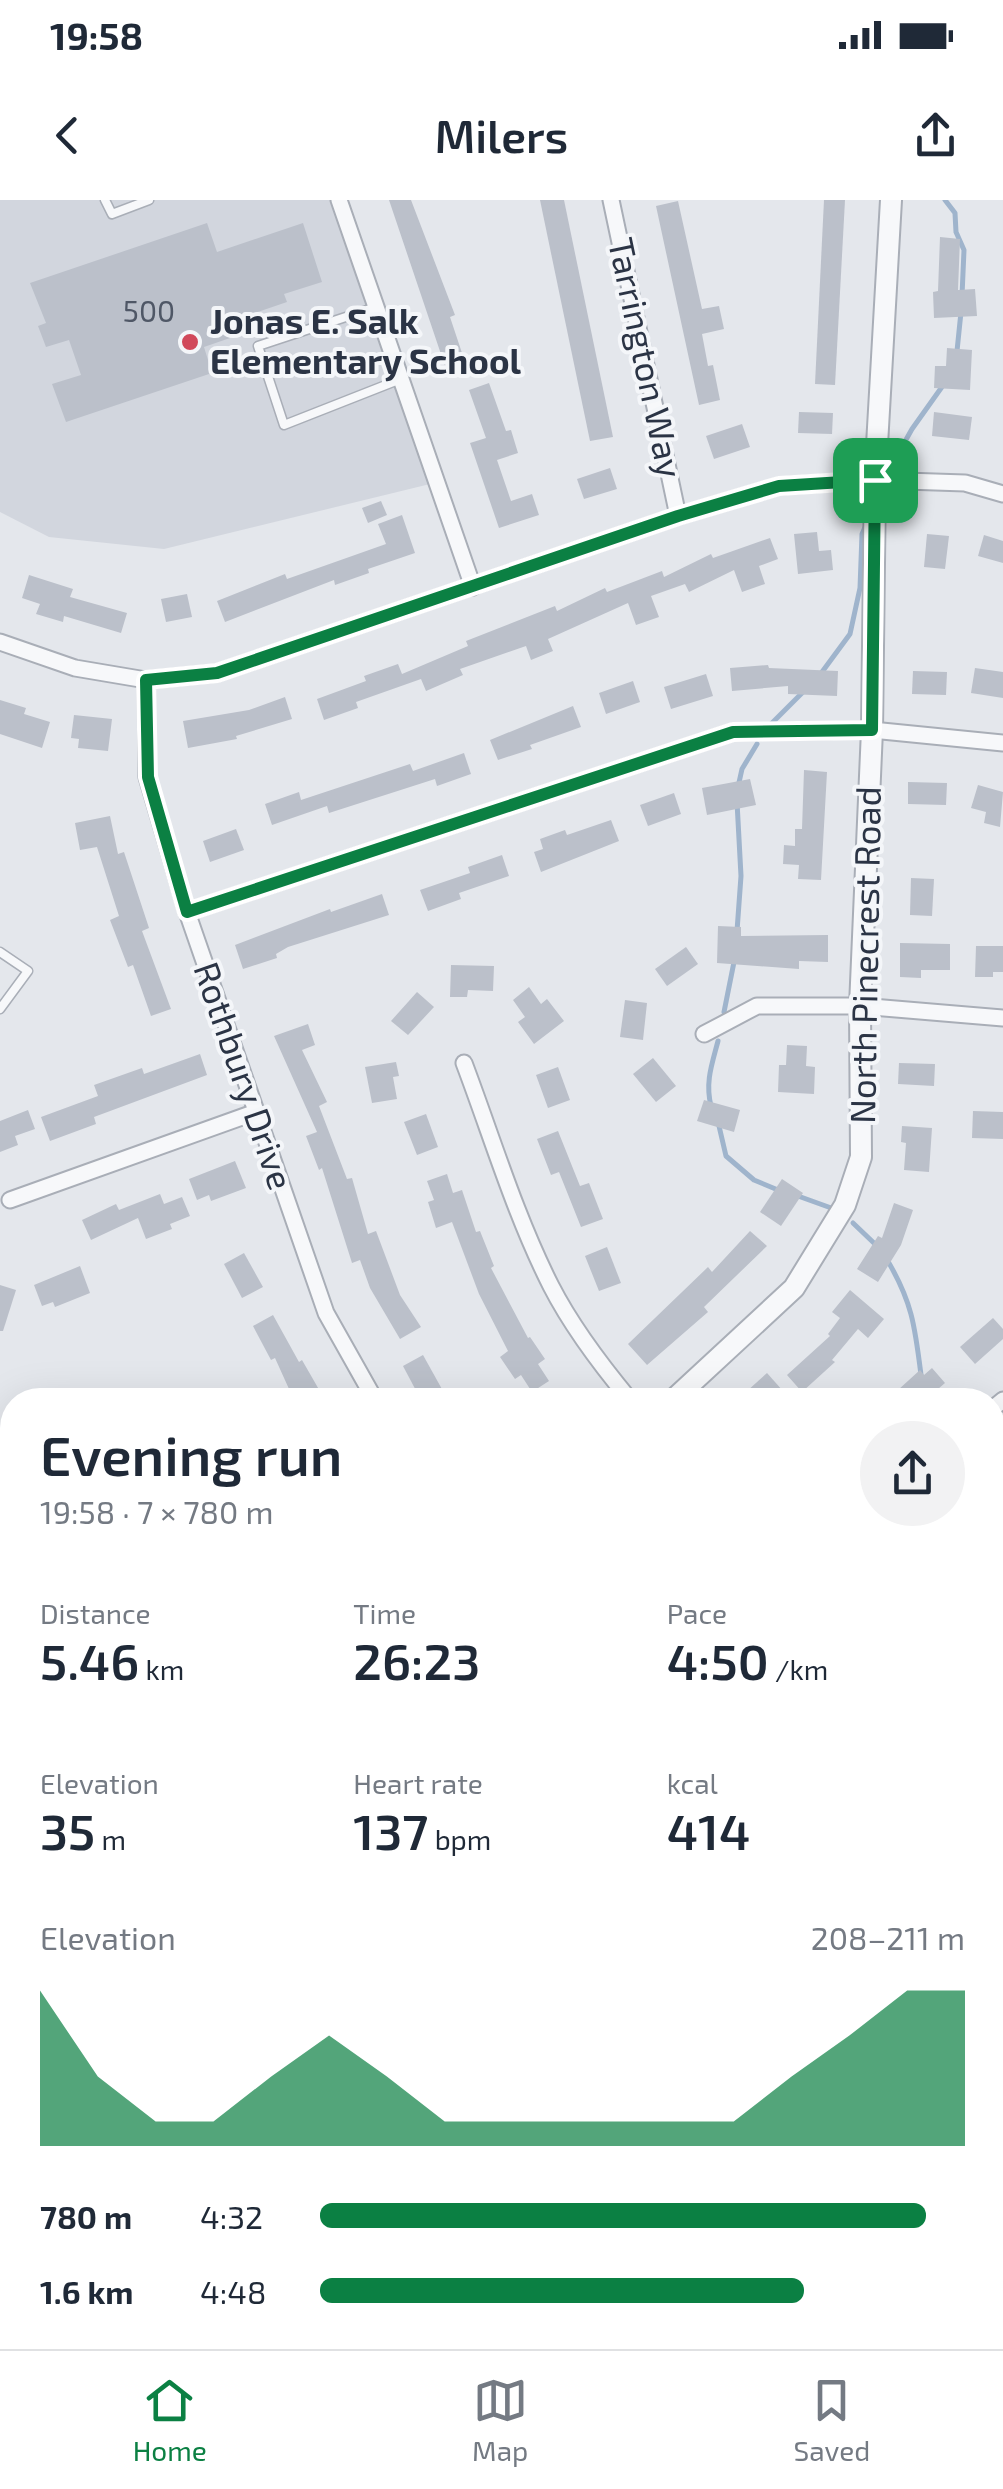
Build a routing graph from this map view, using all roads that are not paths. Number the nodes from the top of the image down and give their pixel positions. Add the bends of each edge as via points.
1 (106, 200) edge
2 (149, 200) edge
3 (339, 200) edge
4 (611, 200) edge
5 (891, 200) edge
6 (376, 308) junction
7 (401, 379) junction
8 (875, 480) junction
9 (1003, 494) edge
10 (678, 516) junction
11 (473, 586) junction
12 (0, 642) edge
13 (146, 680) junction
14 (872, 730) junction
15 (1003, 744) edge
16 (187, 912) junction
17 (0, 952) edge
18 (860, 1006) junction
19 (0, 1009) edge
20 (1003, 1018) edge
21 (704, 1034) dead end
22 (464, 1063) dead end
23 (256, 1112) junction
24 (10, 1200) dead end
25 (368, 1388) edge
26 (620, 1388) edge
27 (686, 1388) edge

1 - 2 lane via 112,214
3 - 6 street
4 - 10 street, Tarrington Way
5 - 8 street, North Pinecrest Road
6 - 7 street
6 - 7 lane via 258,346 284,425
7 - 11 street
8 - 9 street via 965,483
8 - 10 street via 779,486
8 - 14 street, North Pinecrest Road
10 - 11 street
11 - 13 street via 217,673
12 - 13 street via 75,668
13 - 16 street, Rothbury Drive via 148,777
14 - 15 street
14 - 16 street via 733,732
14 - 18 street, North Pinecrest Road
16 - 23 street, Rothbury Drive
17 - 19 lane via 28,971
18 - 20 street
18 - 21 street via 757,1006
18 - 27 street, North Pinecrest Road via 861,1157 845,1205 794,1288
22 - 26 street via 534,1251
23 - 24 street
23 - 25 street, Rothbury Drive via 326,1313

